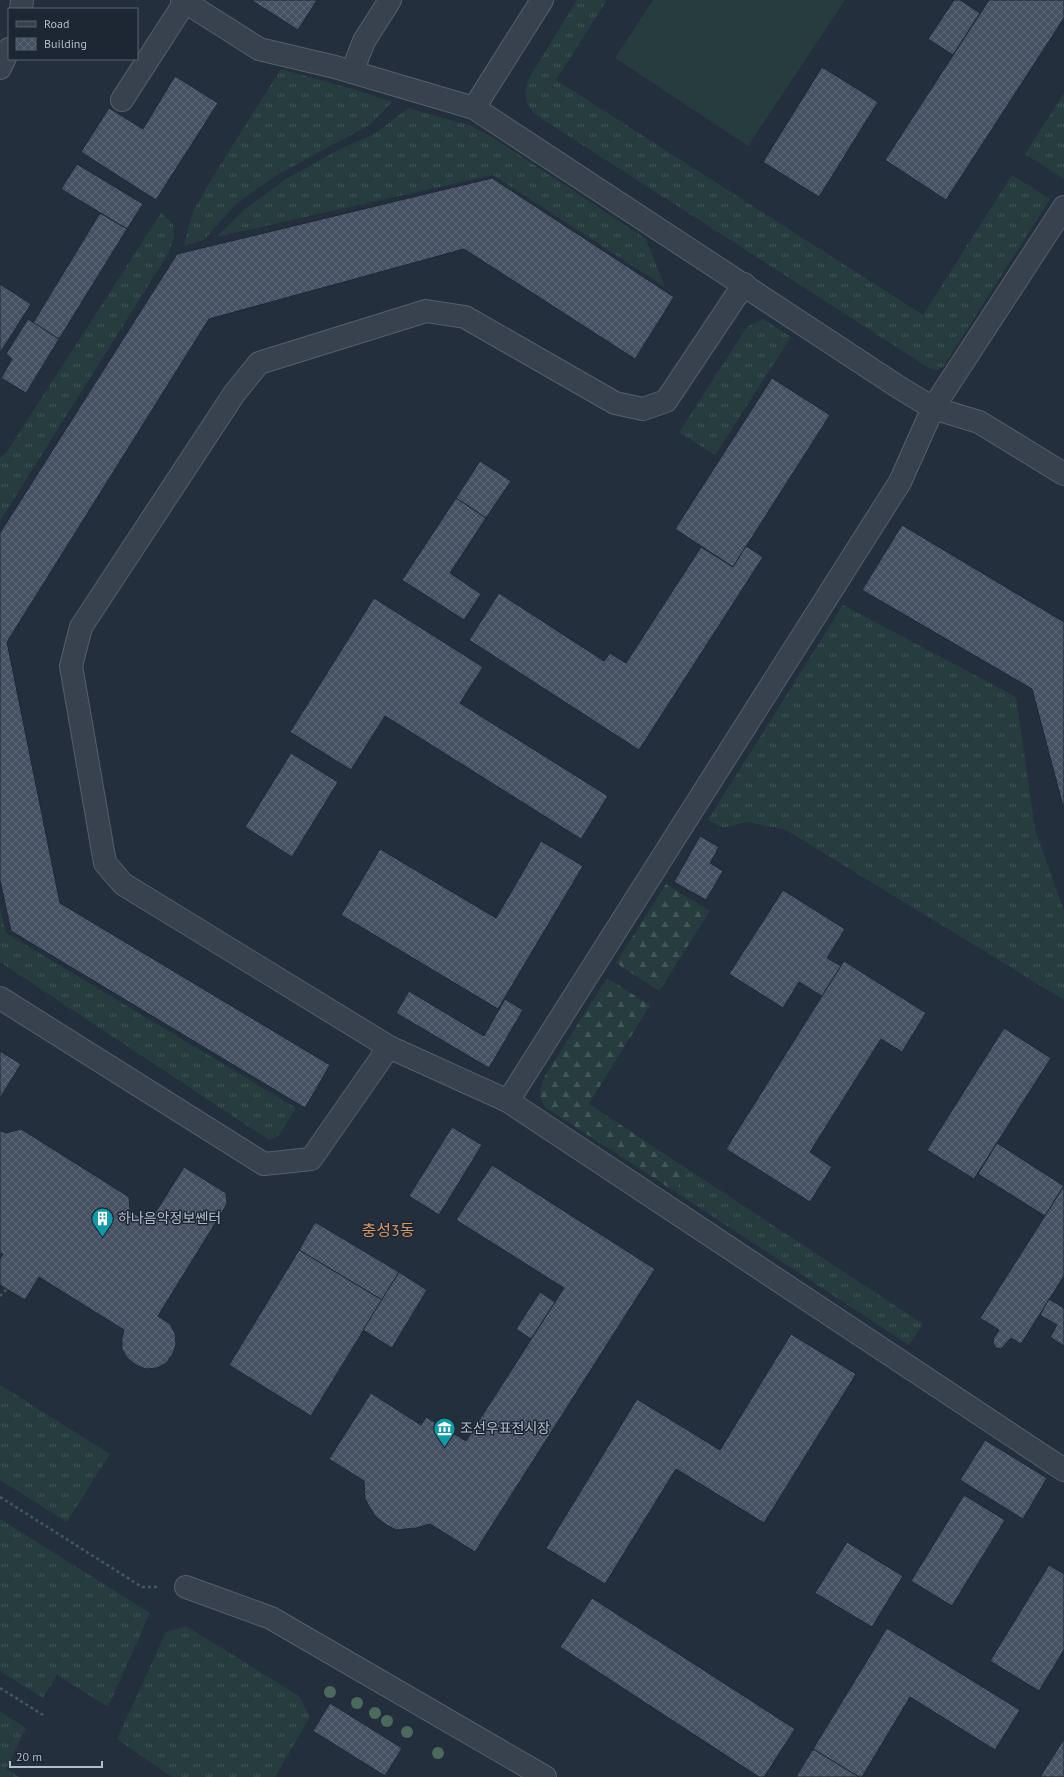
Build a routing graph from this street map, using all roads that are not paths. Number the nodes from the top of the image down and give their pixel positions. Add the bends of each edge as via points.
1 (390, 0) edge
2 (542, 0) edge
3 (183, 1) edge
4 (8, 51) edge
5 (0, 68) edge
6 (352, 72) junction
7 (122, 100) dead end
8 (474, 108) junction
9 (1064, 207) edge
10 (744, 284) junction
11 (933, 408) junction
12 (1064, 474) edge
13 (0, 998) edge
14 (389, 1047) junction
15 (508, 1101) junction
16 (1064, 1470) edge
17 (186, 1587) road end
18 (545, 1777) edge

1 - 6 street via 364,41
2 - 8 street
3 - 6 street via 259,49
3 - 7 street
4 - 5 street
6 - 8 street
8 - 10 street
9 - 11 street
10 - 11 street
10 - 14 street via 666,401 643,409 614,403 465,317 426,311 259,363 234,394 81,628 71,666 105,863 123,884
11 - 12 street via 979,422
11 - 15 street via 900,482
13 - 14 street via 264,1164 311,1159
14 - 15 street
15 - 16 street
17 - 18 street via 271,1618

